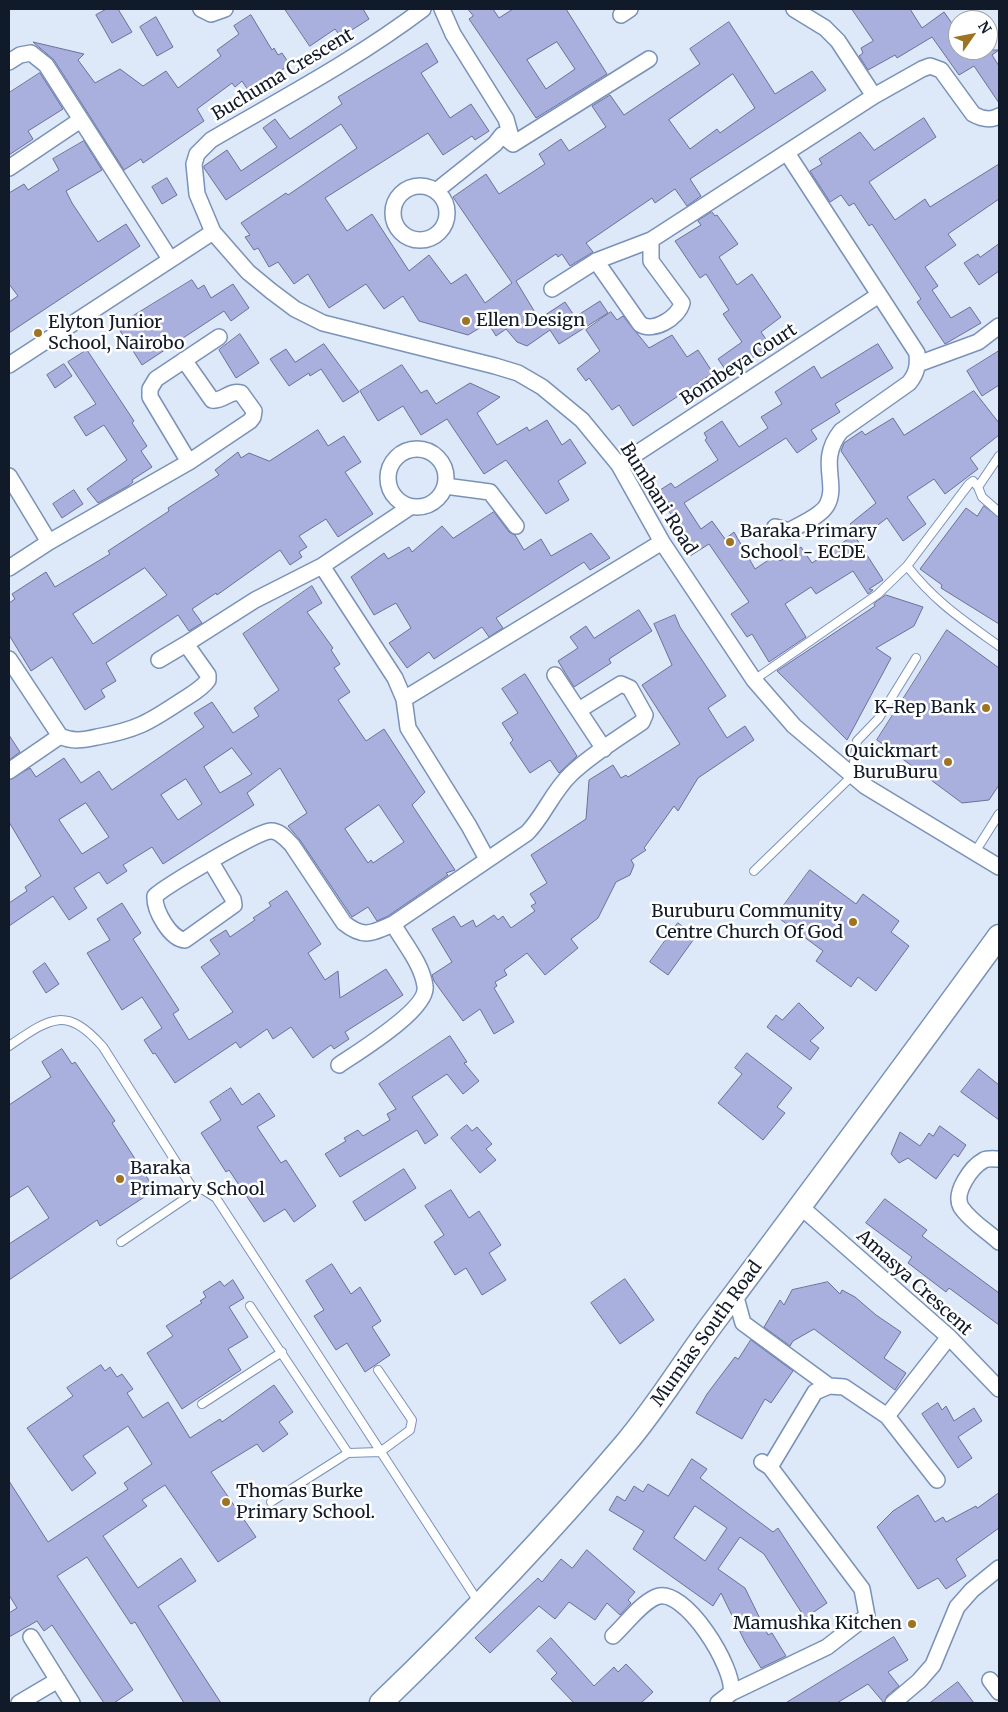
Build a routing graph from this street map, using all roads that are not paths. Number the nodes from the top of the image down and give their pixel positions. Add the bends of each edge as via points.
1 (201, 9) edge
2 (225, 9) edge
3 (423, 9) edge
4 (442, 9) edge
5 (794, 9) edge
6 (649, 59) dead end
7 (9, 62) edge
8 (874, 96) junction
9 (999, 116) edge
10 (79, 121) junction
11 (212, 140) joint
12 (513, 144) junction
13 (787, 153) junction
14 (9, 168) edge
15 (436, 191) dead end
16 (213, 232) junction
17 (651, 240) junction
18 (170, 259) junction
19 (596, 261) junction
20 (552, 289) dead end
21 (879, 295) junction
22 (999, 326) edge
23 (219, 337) dead end
24 (184, 360) junction
25 (918, 364) junction
26 (9, 365) edge
27 (999, 456) edge
28 (189, 462) junction
29 (619, 466) junction
30 (9, 476) edge
31 (446, 486) junction
32 (978, 487) junction
33 (410, 507) junction
34 (999, 512) edge
35 (516, 526) dead end
36 (776, 527) dead end
37 (49, 542) junction
38 (662, 542) junction
39 (322, 566) junction
40 (907, 566) junction
41 (9, 568) edge
42 (186, 644) junction
43 (999, 646) edge
44 (916, 658) dead end
45 (9, 659) edge
46 (159, 660) dead end
47 (555, 676) dead end
48 (754, 680) junction
49 (404, 699) junction
50 (579, 710) junction
51 (60, 736) junction
52 (604, 749) junction
53 (9, 771) edge
54 (852, 776) junction
55 (999, 814) edge
56 (996, 823) edge
57 (975, 852) junction
58 (487, 859) junction
59 (211, 862) junction
60 (999, 868) edge
61 (754, 871) dead end
62 (393, 924) junction
63 (999, 936) edge
64 (9, 1046) edge
65 (339, 1065) dead end
66 (999, 1159) edge
67 (195, 1192) junction
68 (802, 1207) junction
69 (121, 1242) dead end
70 (999, 1242) edge
71 (735, 1294) junction
72 (250, 1306) dead end
73 (949, 1337) junction
74 (282, 1352) junction
75 (378, 1370) dead end
76 (829, 1386) junction
77 (999, 1389) edge
78 (202, 1404) dead end
79 (887, 1416) junction
80 (380, 1452) junction
81 (348, 1453) junction
82 (938, 1480) dead end
83 (271, 1502) dead end
84 (999, 1568) edge
85 (480, 1604) junction
86 (613, 1636) dead end
87 (31, 1637) dead end
88 (58, 1680) junction
89 (990, 1680) dead end
90 (999, 1692) edge
91 (731, 1693) junction
92 (19, 1703) edge
93 (72, 1703) edge
94 (381, 1703) edge
95 (718, 1703) edge
96 (893, 1703) edge

1 - 2 street via 211,14
3 - 11 street, Buchuma Crescent via 336,66
4 - 12 street via 453,34 506,119
5 - 8 street via 825,28 838,41
6 - 12 street
7 - 10 street via 20,55 31,54 46,66
8 - 9 street via 930,66 941,70 973,114 993,119
8 - 13 street
10 - 14 street
10 - 18 street
11 - 16 street, Bumbani Road via 198,154 193,172 197,194
12 - 15 street via 502,135
13 - 17 street
13 - 21 street
16 - 18 street
16 - 29 street, Bumbani Road via 248,272 295,309 323,323 518,373 542,387 582,420
17 - 19 street
17 - 19 street via 651,261 682,303 676,313 658,326 646,328 640,324
18 - 26 street
19 - 20 street
21 - 25 street via 917,353
21 - 29 street, Bombeya Court
22 - 25 street via 978,342
23 - 24 street
24 - 28 street via 156,379 149,393
24 - 28 street via 212,400 241,392 254,411 250,421
25 - 36 street via 909,383 835,438 828,462 830,492 821,511 789,531
27 - 32 lane
28 - 37 street
29 - 38 street, Bumbani Road
30 - 37 street
31 - 33 street via 438,499 425,507
31 - 33 street via 445,471 438,458 425,450 409,450 396,458 389,471 389,486 397,499
31 - 35 street via 490,492
32 - 34 lane via 982,497
32 - 40 lane via 973,481 969,484
33 - 39 street
37 - 41 street
38 - 48 street, Bumbani Road
38 - 49 street
39 - 42 street via 255,600
39 - 49 street via 395,678
40 - 43 lane via 947,609
40 - 48 lane via 878,594
42 - 46 street
42 - 51 street via 208,675 206,684 149,722 124,732 80,740 67,740
44 - 54 lane via 879,718 856,741
45 - 51 street
47 - 50 street
48 - 54 street, Bumbani Road via 794,726
49 - 58 street via 408,728
50 - 52 street
50 - 52 street via 621,684 630,688 645,715 642,722
51 - 53 street
52 - 58 street via 571,774 527,833
54 - 57 street, Bumbani Road
54 - 61 lane
55 - 56 lane
56 - 57 lane
57 - 60 street, Bumbani Road
58 - 62 street
59 - 59 street via 155,896 154,903 178,939 185,940 234,905 234,899
59 - 62 street via 271,830 281,834 292,845 344,923 356,932 370,934
62 - 65 street via 421,972 426,988 423,1000 401,1021
63 - 68 main road, Mumias South Road
64 - 67 lane via 44,1024 57,1020 79,1024 103,1047
66 - 70 street via 985,1160 973,1170 959,1192 960,1205 968,1216
67 - 69 lane
67 - 80 lane via 202,1189 216,1198
68 - 71 main road, Mumias South Road
68 - 73 street, Amasya Crescent
71 - 76 street via 742,1323
71 - 85 main road, Mumias South Road via 660,1401 626,1443
72 - 74 lane
73 - 77 street, Amasya Crescent
73 - 79 street
74 - 78 lane
74 - 81 lane
75 - 80 lane via 413,1425 404,1436
76 - 79 street via 844,1387
76 - 91 street via 815,1392 766,1465 862,1590 868,1616 827,1647
79 - 82 street
80 - 81 lane
80 - 85 lane
81 - 83 lane
84 - 96 street via 957,1607 933,1665
85 - 94 main road, Mumias South Road
86 - 91 street via 657,1596 673,1598 702,1624 728,1672
87 - 88 street
88 - 92 street
88 - 93 street
89 - 90 street
91 - 95 street

